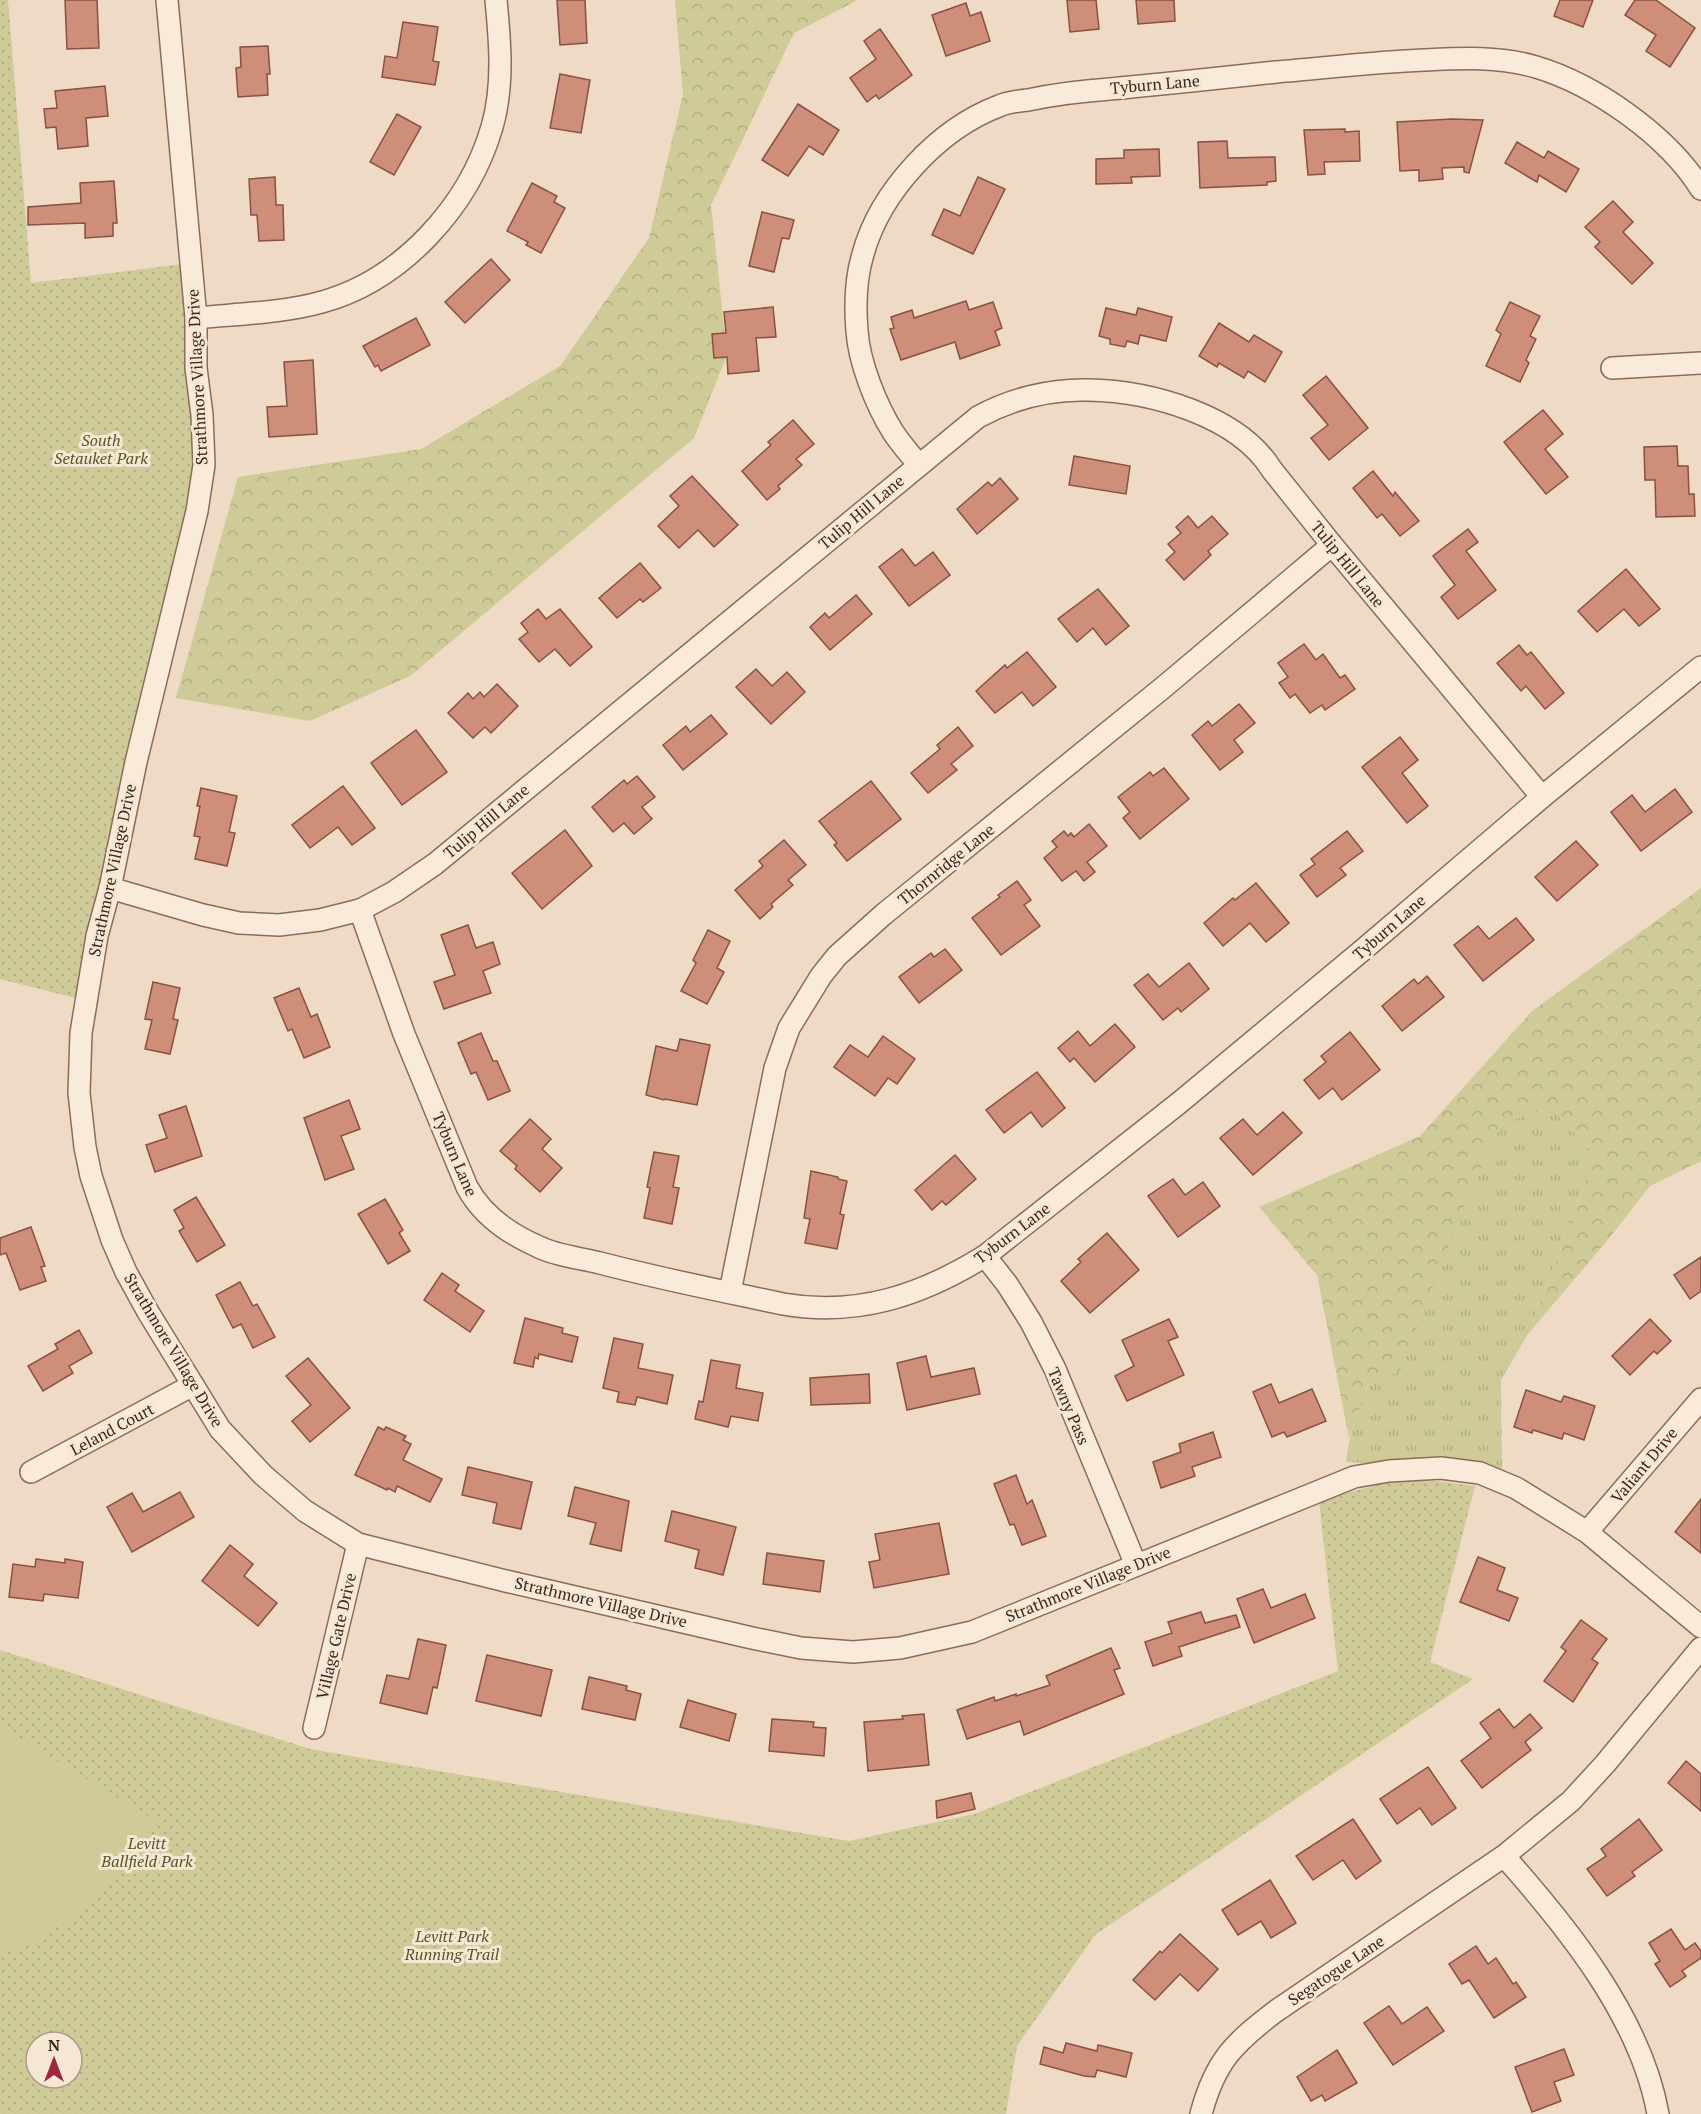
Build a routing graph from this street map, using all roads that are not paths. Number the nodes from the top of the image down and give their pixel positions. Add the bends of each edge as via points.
1 (167, 0) edge
2 (496, 0) edge
3 (1701, 189) edge
4 (196, 318) junction
5 (1701, 363) edge
6 (1612, 368) dead end
7 (918, 464) junction
8 (1332, 545) junction
9 (1701, 667) edge
10 (1542, 796) junction
11 (110, 888) junction
12 (360, 910) junction
13 (985, 1256) junction
14 (730, 1292) junction
15 (193, 1385) junction
16 (1701, 1398) edge
17 (31, 1472) dead end
18 (1587, 1533) junction
19 (358, 1544) junction
20 (1136, 1565) junction
21 (1701, 1627) edge
22 (1701, 1648) edge
23 (314, 1728) dead end
24 (1504, 1856) junction
25 (1201, 2114) edge
26 (1658, 2114) edge

1 - 4 street, Strathmore Village Drive
2 - 4 street via 500,54 492,126 473,176 445,216 405,258 344,295 291,308
3 - 7 street, Tyburn Lane via 1678,160 1621,110 1575,82 1500,59 1391,61 1070,91 1001,105 973,117 944,137 914,166 892,193 863,254 857,308 863,360 882,414
4 - 11 street, Strathmore Village Drive via 204,465 197,511
5 - 6 street
7 - 8 street, Tulip Hill Lane via 999,405 1086,390 1152,398 1189,409 1239,436 1264,458
7 - 12 street, Tulip Hill Lane via 435,864
8 - 10 street, Tulip Hill Lane
8 - 14 street, Thornridge Lane via 837,956 789,1028 776,1068
9 - 10 street, Tyburn Lane
10 - 13 street, Tyburn Lane via 1179,1104
11 - 12 street, Tulip Hill Lane via 239,923 279,925
11 - 15 street, Strathmore Village Drive via 97,936 81,1033 79,1093 85,1147 91,1176 126,1272
12 - 14 street, Tyburn Lane via 404,1034 467,1187 489,1216 540,1248
13 - 14 street, Tyburn Lane via 928,1287 843,1308 801,1307
13 - 20 street, Tawny Pass via 1031,1322 1055,1370
15 - 17 street, Leland Court
15 - 19 street, Strathmore Village Drive via 219,1429 269,1481 305,1511
16 - 18 street, Valiant Drive
18 - 20 street, Strathmore Village Drive via 1544,1503 1480,1473 1417,1468 1354,1478
18 - 21 street, Strathmore Village Drive
19 - 20 street, Strathmore Village Drive via 752,1638 801,1648 853,1652 900,1648 972,1632
19 - 23 street, Village Gate Drive
22 - 24 street, Segatogue Lane via 1571,1801
24 - 25 street, Segatogue Lane via 1249,2032 1223,2059
24 - 26 street via 1577,1946 1622,2016 1639,2046

